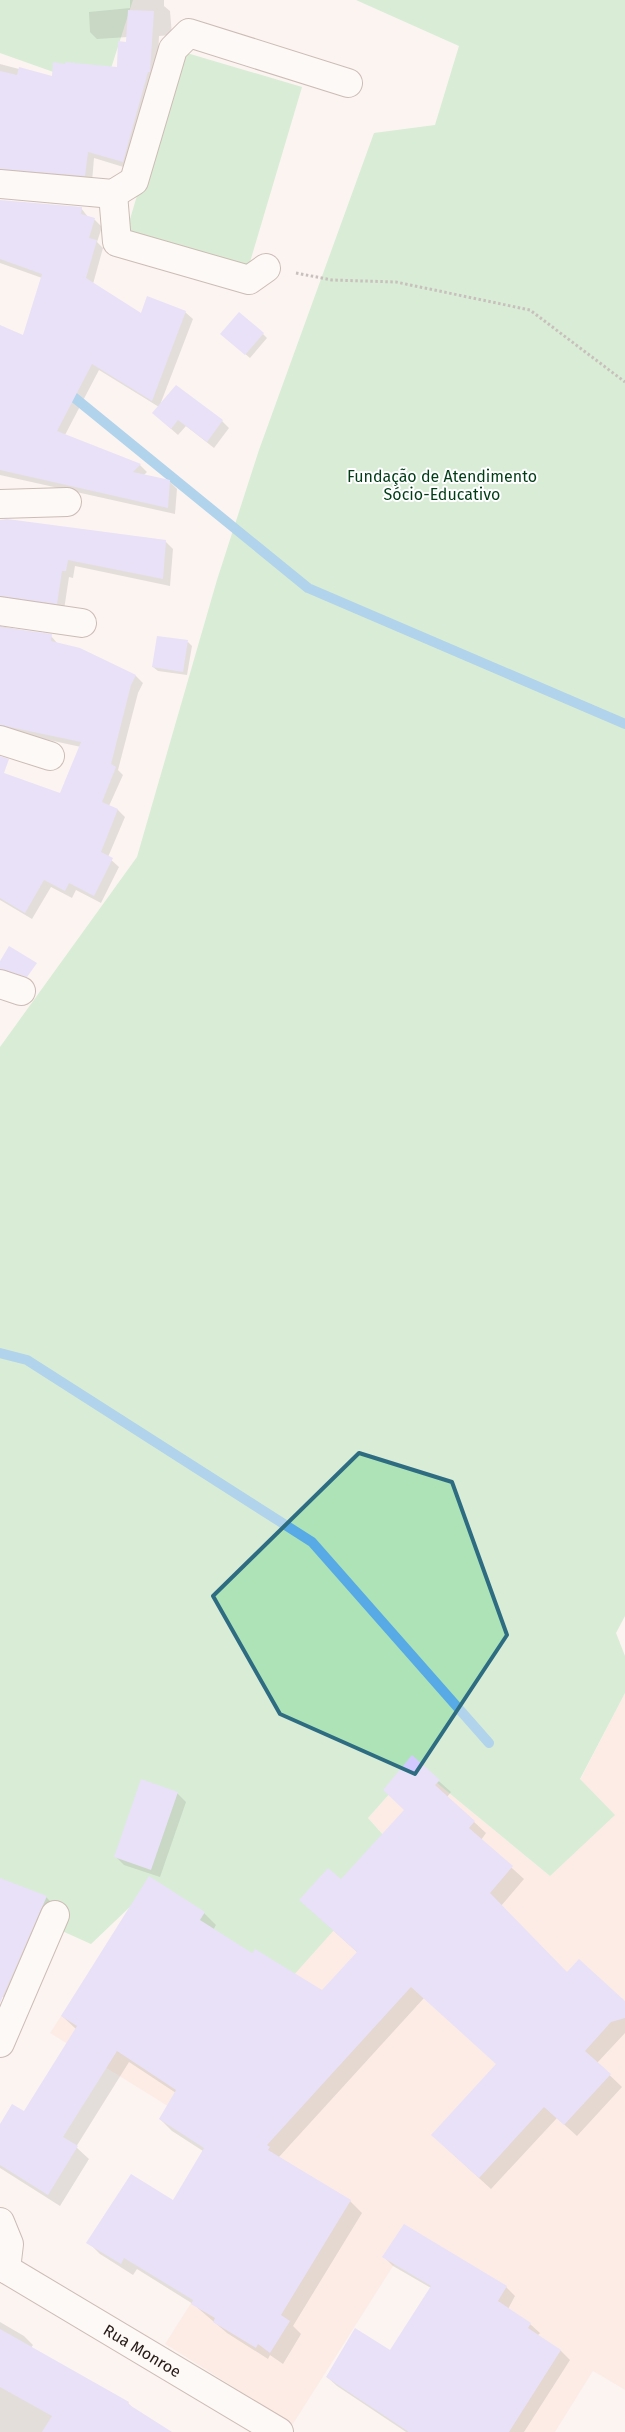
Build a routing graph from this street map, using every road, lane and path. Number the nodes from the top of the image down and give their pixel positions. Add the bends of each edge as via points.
1 (348, 83) dead end
2 (0, 184) edge
3 (113, 194) junction
4 (266, 268) joint
5 (625, 382) edge
6 (67, 502) dead end
7 (0, 504) edge
8 (0, 611) edge
9 (82, 623) dead end
10 (0, 740) edge
11 (50, 756) dead end
12 (55, 1915) dead end
13 (0, 2043) edge
14 (0, 2222) edge
15 (3, 2270) edge
16 (279, 2432) edge

1 - 3 street via 189,33 173,49 134,181
2 - 3 street
3 - 4 street via 117,242 249,280
4 - 5 path via 332,280 396,282 530,310
6 - 7 street
8 - 9 street
10 - 11 street
12 - 13 street
14 - 15 street, Rua Monroe via 9,2244
15 - 16 street, Rua Monroe

